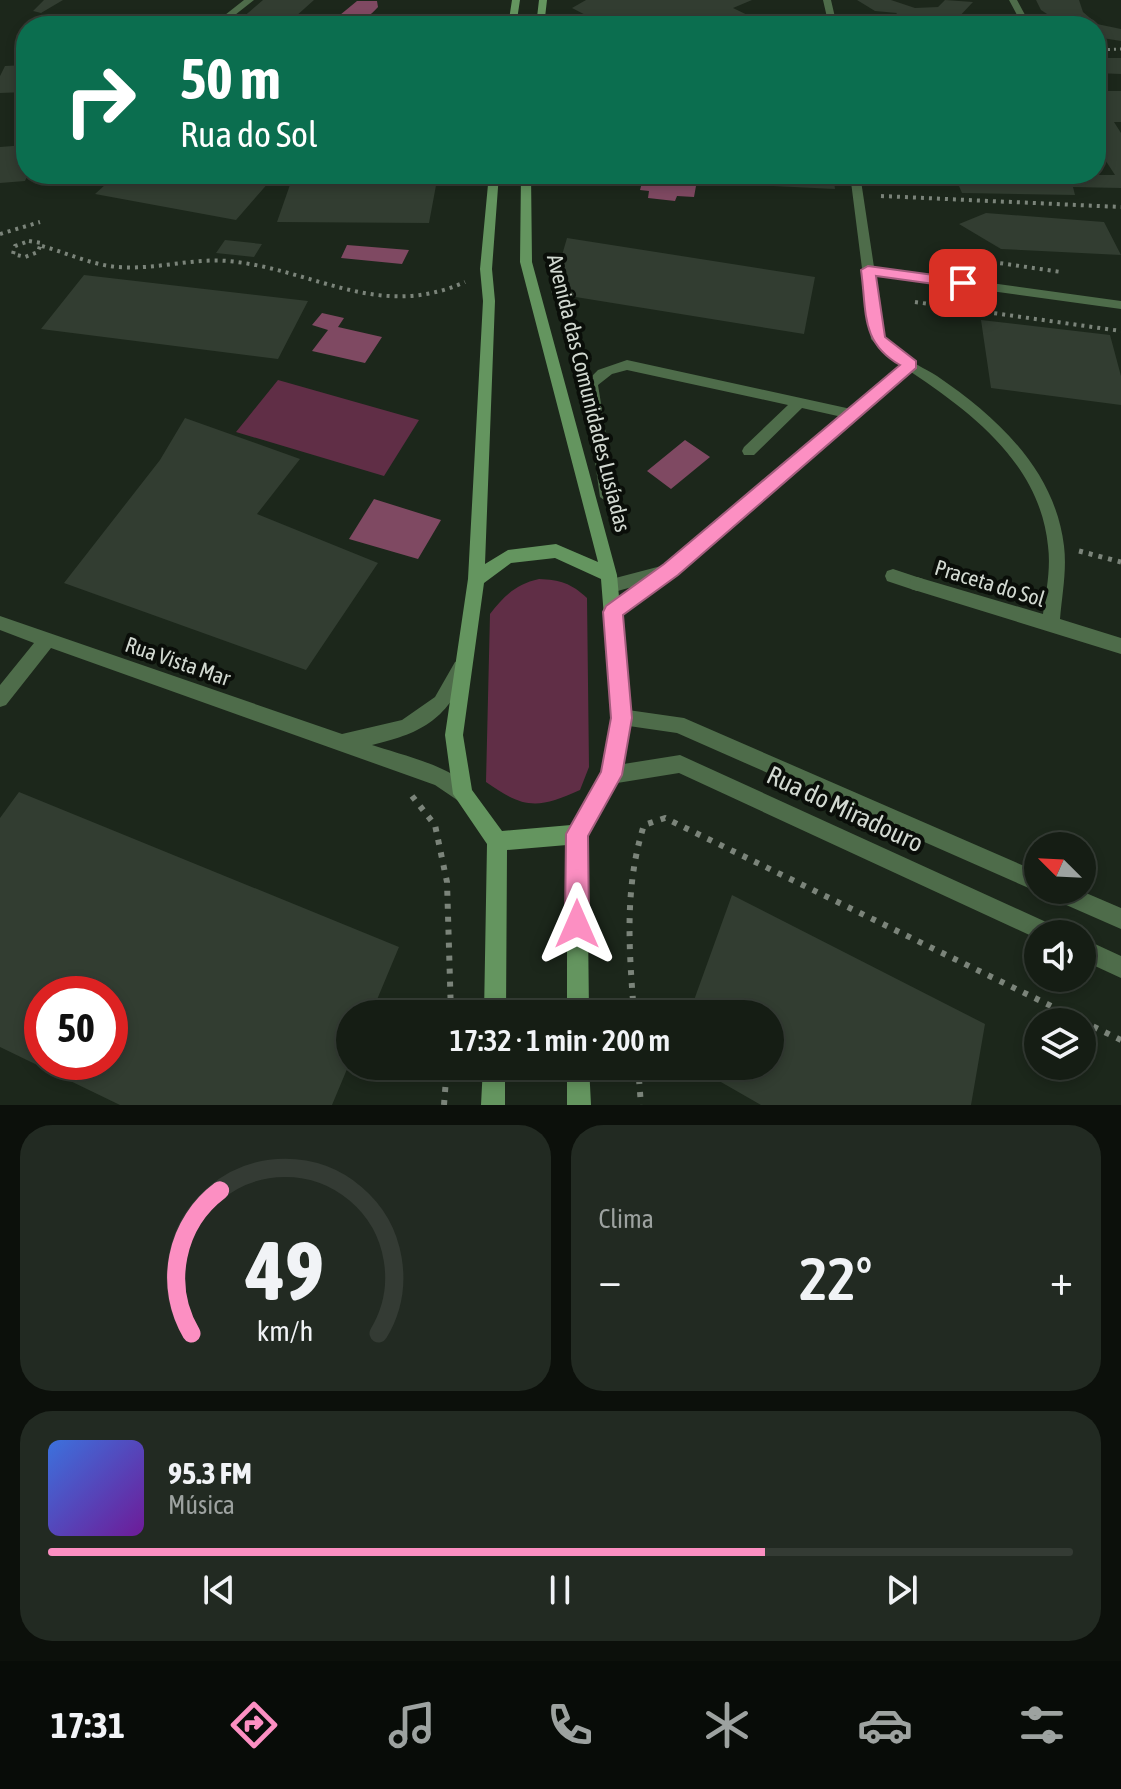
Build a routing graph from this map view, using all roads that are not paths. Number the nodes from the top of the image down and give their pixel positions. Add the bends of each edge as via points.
1 (250, 0) edge
2 (228, 16) edge
3 (493, 184) edge
4 (526, 184) edge
5 (856, 184) edge
6 (868, 270) junction
7 (1121, 305) edge
8 (910, 365) junction
9 (799, 403) junction
10 (851, 414) junction
11 (749, 451) dead end
12 (608, 497) dead end
13 (671, 570) junction
14 (893, 576) dead end
15 (476, 579) junction
16 (609, 580) junction
17 (613, 612) junction
18 (0, 623) edge
19 (1051, 624) junction
20 (46, 641) junction
21 (1121, 646) edge
22 (461, 668) junction
23 (0, 699) edge
24 (621, 718) junction
25 (341, 743) junction
26 (611, 775) junction
27 (463, 794) junction
28 (577, 834) junction
29 (497, 841) junction
30 (1024, 876) edge
31 (1087, 904) edge
32 (1121, 919) edge
33 (1024, 922) edge
34 (1096, 955) edge
35 (1121, 967) edge
36 (495, 1000) edge
37 (578, 1000) edge
38 (494, 1080) edge
39 (578, 1080) edge
40 (493, 1105) edge
41 (579, 1105) edge

1 - 2 street
3 - 15 main road
4 - 16 main road, Avenida das Comunidades Lusíadas via 526,262
5 - 6 street, Praceta do Sol
6 - 7 street
6 - 8 street, Praceta do Sol via 878,339
8 - 10 street
8 - 19 street, Praceta do Sol via 963,398 1029,470 1050,510 1057,545
9 - 10 street
9 - 11 street
9 - 12 street via 627,365 611,368 591,384
10 - 13 street
13 - 16 street
13 - 17 street
14 - 19 street, Praceta do Sol
15 - 16 main road via 508,557 556,551
15 - 22 main road
16 - 17 main road, Avenida das Comunidades Lusíadas
17 - 24 main road, Avenida das Comunidades Lusíadas
18 - 20 street, Rua Vista Mar
19 - 21 street, Praceta do Sol
20 - 23 street
20 - 25 street, Rua Vista Mar
22 - 25 street via 441,703 406,728
22 - 27 main road via 454,735
24 - 26 main road, Avenida das Comunidades Lusíadas
24 - 30 street, Rua do Miradouro via 678,724
25 - 27 street, Rua Vista Mar via 441,778
26 - 28 main road, Avenida das Comunidades Lusíadas
26 - 33 street, Rua do Miradouro via 680,764
27 - 29 main road
28 - 29 main road
28 - 37 main road
29 - 36 main road
31 - 32 street
34 - 35 street
38 - 40 main road
39 - 41 main road

